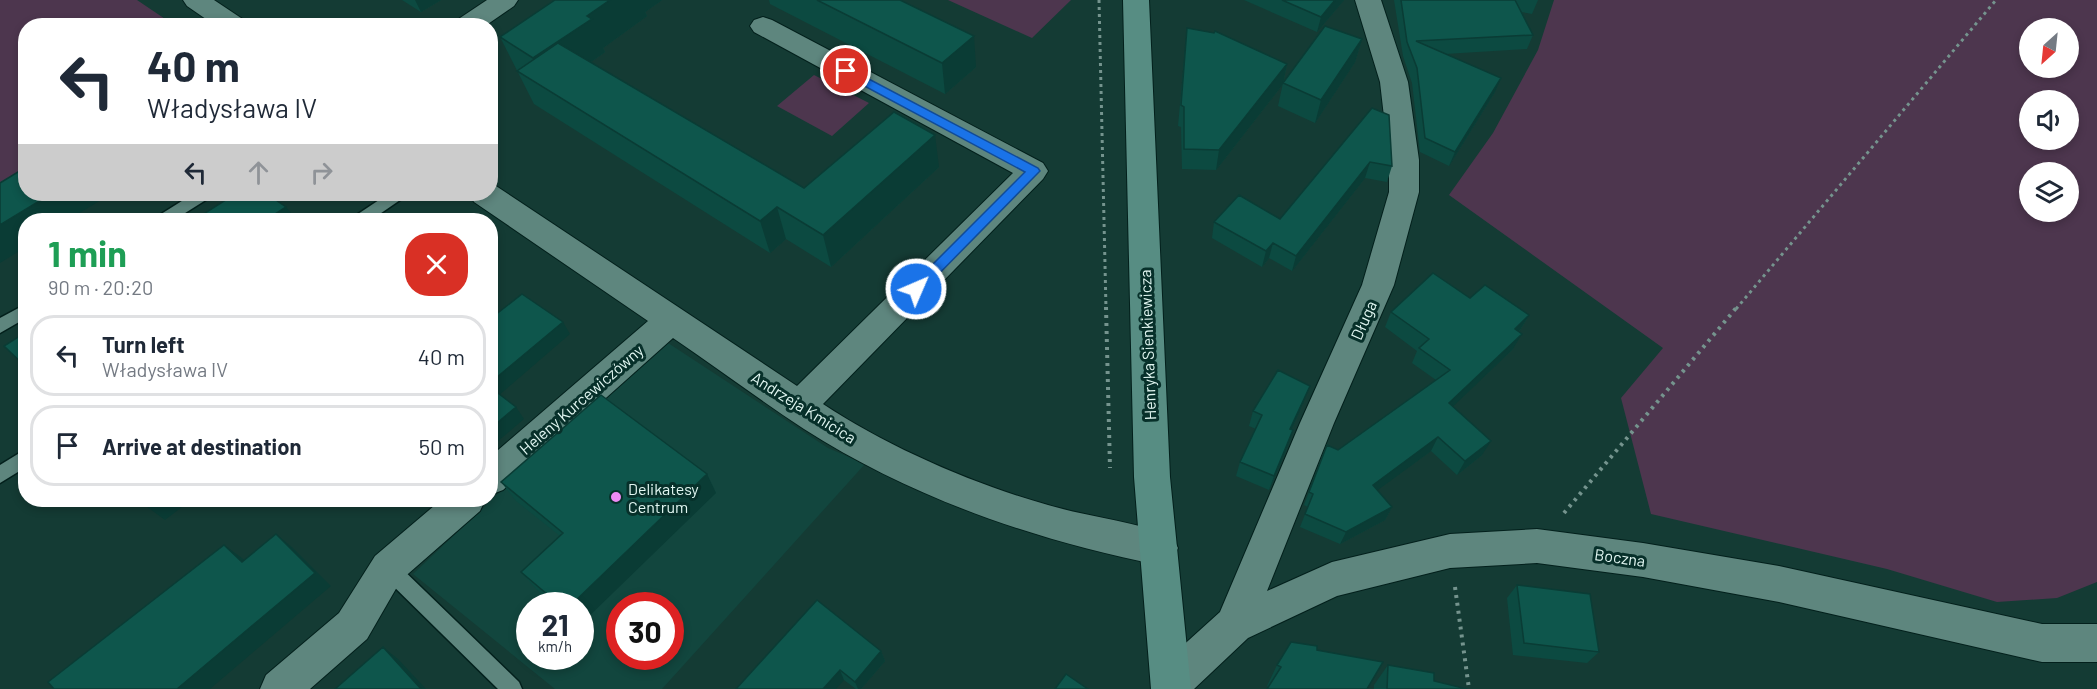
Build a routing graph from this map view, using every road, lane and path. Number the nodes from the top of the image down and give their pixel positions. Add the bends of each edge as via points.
1 (196, 0) edge
2 (506, 0) edge
3 (1099, 0) edge
4 (1136, 0) edge
5 (1368, 0) edge
6 (1996, 0) edge
7 (223, 18) edge
8 (478, 18) edge
9 (763, 26) dead end
10 (193, 201) edge
11 (388, 201) edge
12 (495, 201) edge
13 (174, 213) edge
14 (370, 213) edge
15 (18, 315) edge
16 (672, 320) junction
17 (0, 326) edge
18 (799, 406) junction
19 (18, 463) edge
20 (1110, 468) dead end
21 (498, 472) edge
22 (0, 475) edge
23 (459, 507) edge
24 (1537, 546) junction
25 (1159, 548) junction
26 (1450, 551) junction
27 (388, 568) junction
28 (1234, 625) junction
29 (2095, 647) edge
30 (1171, 686) edge
31 (280, 689) edge
32 (512, 689) edge
33 (1469, 689) edge

1 - 7 street
2 - 8 street
3 - 20 path
4 - 25 street, Henryka Sienkiewicza via 1152,477
5 - 28 street, Długa via 1394,82 1404,192 1378,285
6 - 24 path
9 - 18 street via 1034,171
10 - 13 lane
11 - 14 lane
12 - 16 street, Andrzeja Kmicica
15 - 17 lane
16 - 18 street, Andrzeja Kmicica
16 - 21 street, Heleny Kurcewiczówny
18 - 25 street, Andrzeja Kmicica via 941,483 1066,528
19 - 22 lane
23 - 27 street
24 - 26 street, Boczna
24 - 29 street, Boczna via 1779,584 2042,643
25 - 30 street, Henryka Sienkiewicza
26 - 28 street, Boczna via 1332,580
26 - 33 path
27 - 31 street via 353,626
27 - 32 lane
28 - 30 street, Boczna

